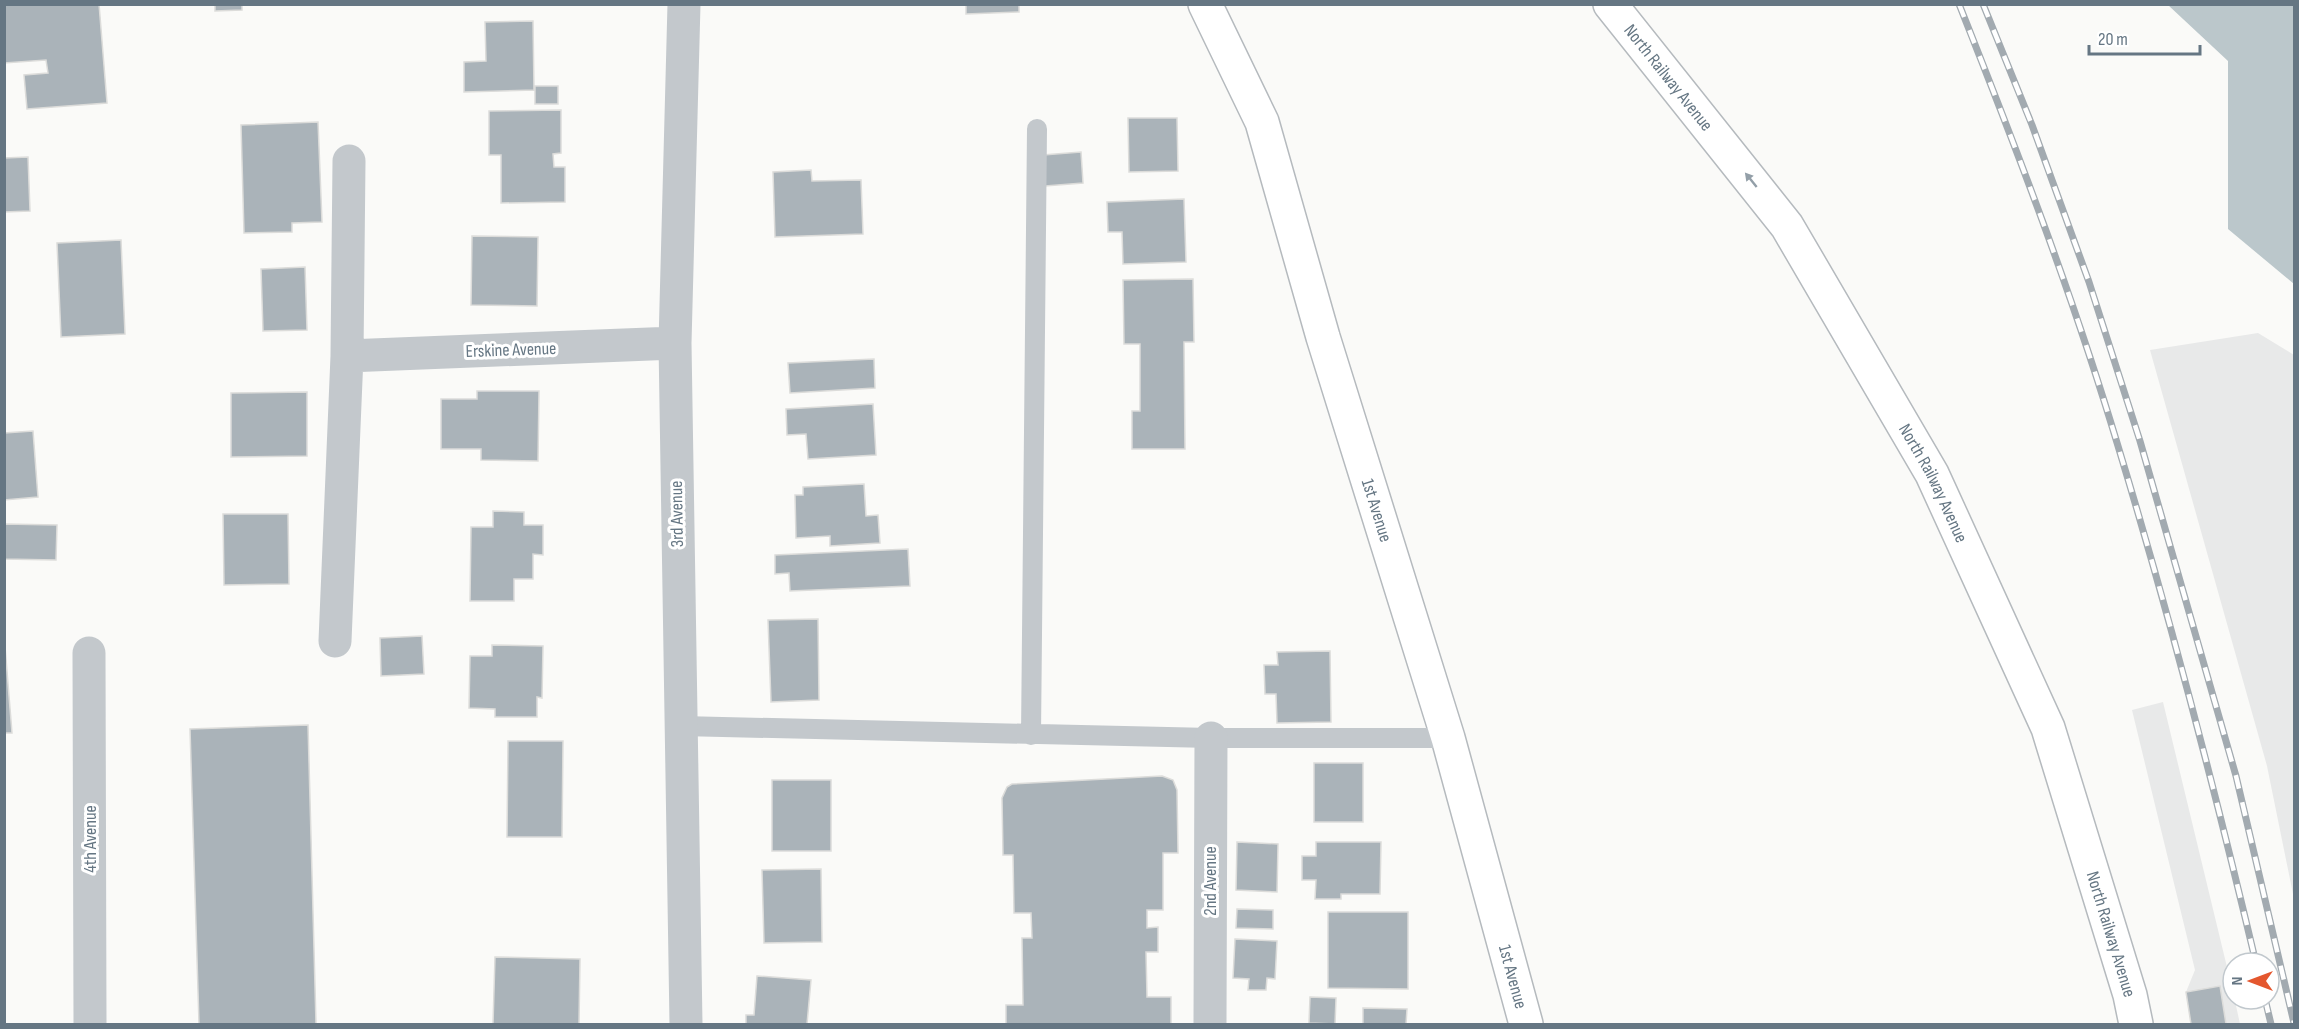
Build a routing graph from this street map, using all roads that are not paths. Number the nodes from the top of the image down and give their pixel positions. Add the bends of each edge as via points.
1 (684, 4) edge
2 (1205, 4) edge
3 (1610, 4) edge
4 (1037, 129) dead end
5 (349, 161) dead end
6 (675, 343) junction
7 (348, 356) junction
8 (335, 641) dead end
9 (89, 653) dead end
10 (681, 726) junction
11 (1032, 735) junction
12 (1211, 738) junction
13 (1448, 738) junction
14 (90, 1024) edge
15 (686, 1024) edge
16 (1210, 1024) edge
17 (1526, 1024) edge
18 (2136, 1024) edge

1 - 6 street, 3rd Avenue
2 - 13 main road, 1st Avenue via 1262,122 1323,337
18 -> 3 main road, North Railway Avenue via 2048,728 1932,474 1787,225
4 - 11 lane
5 - 7 street
6 - 7 street, Erskine Avenue
6 - 10 street, 3rd Avenue
7 - 8 street
9 - 14 street, 4th Avenue
10 - 11 lane
10 - 15 street, 3rd Avenue
11 - 12 lane
12 - 13 lane
12 - 16 street, 2nd Avenue
13 - 17 main road, 1st Avenue

